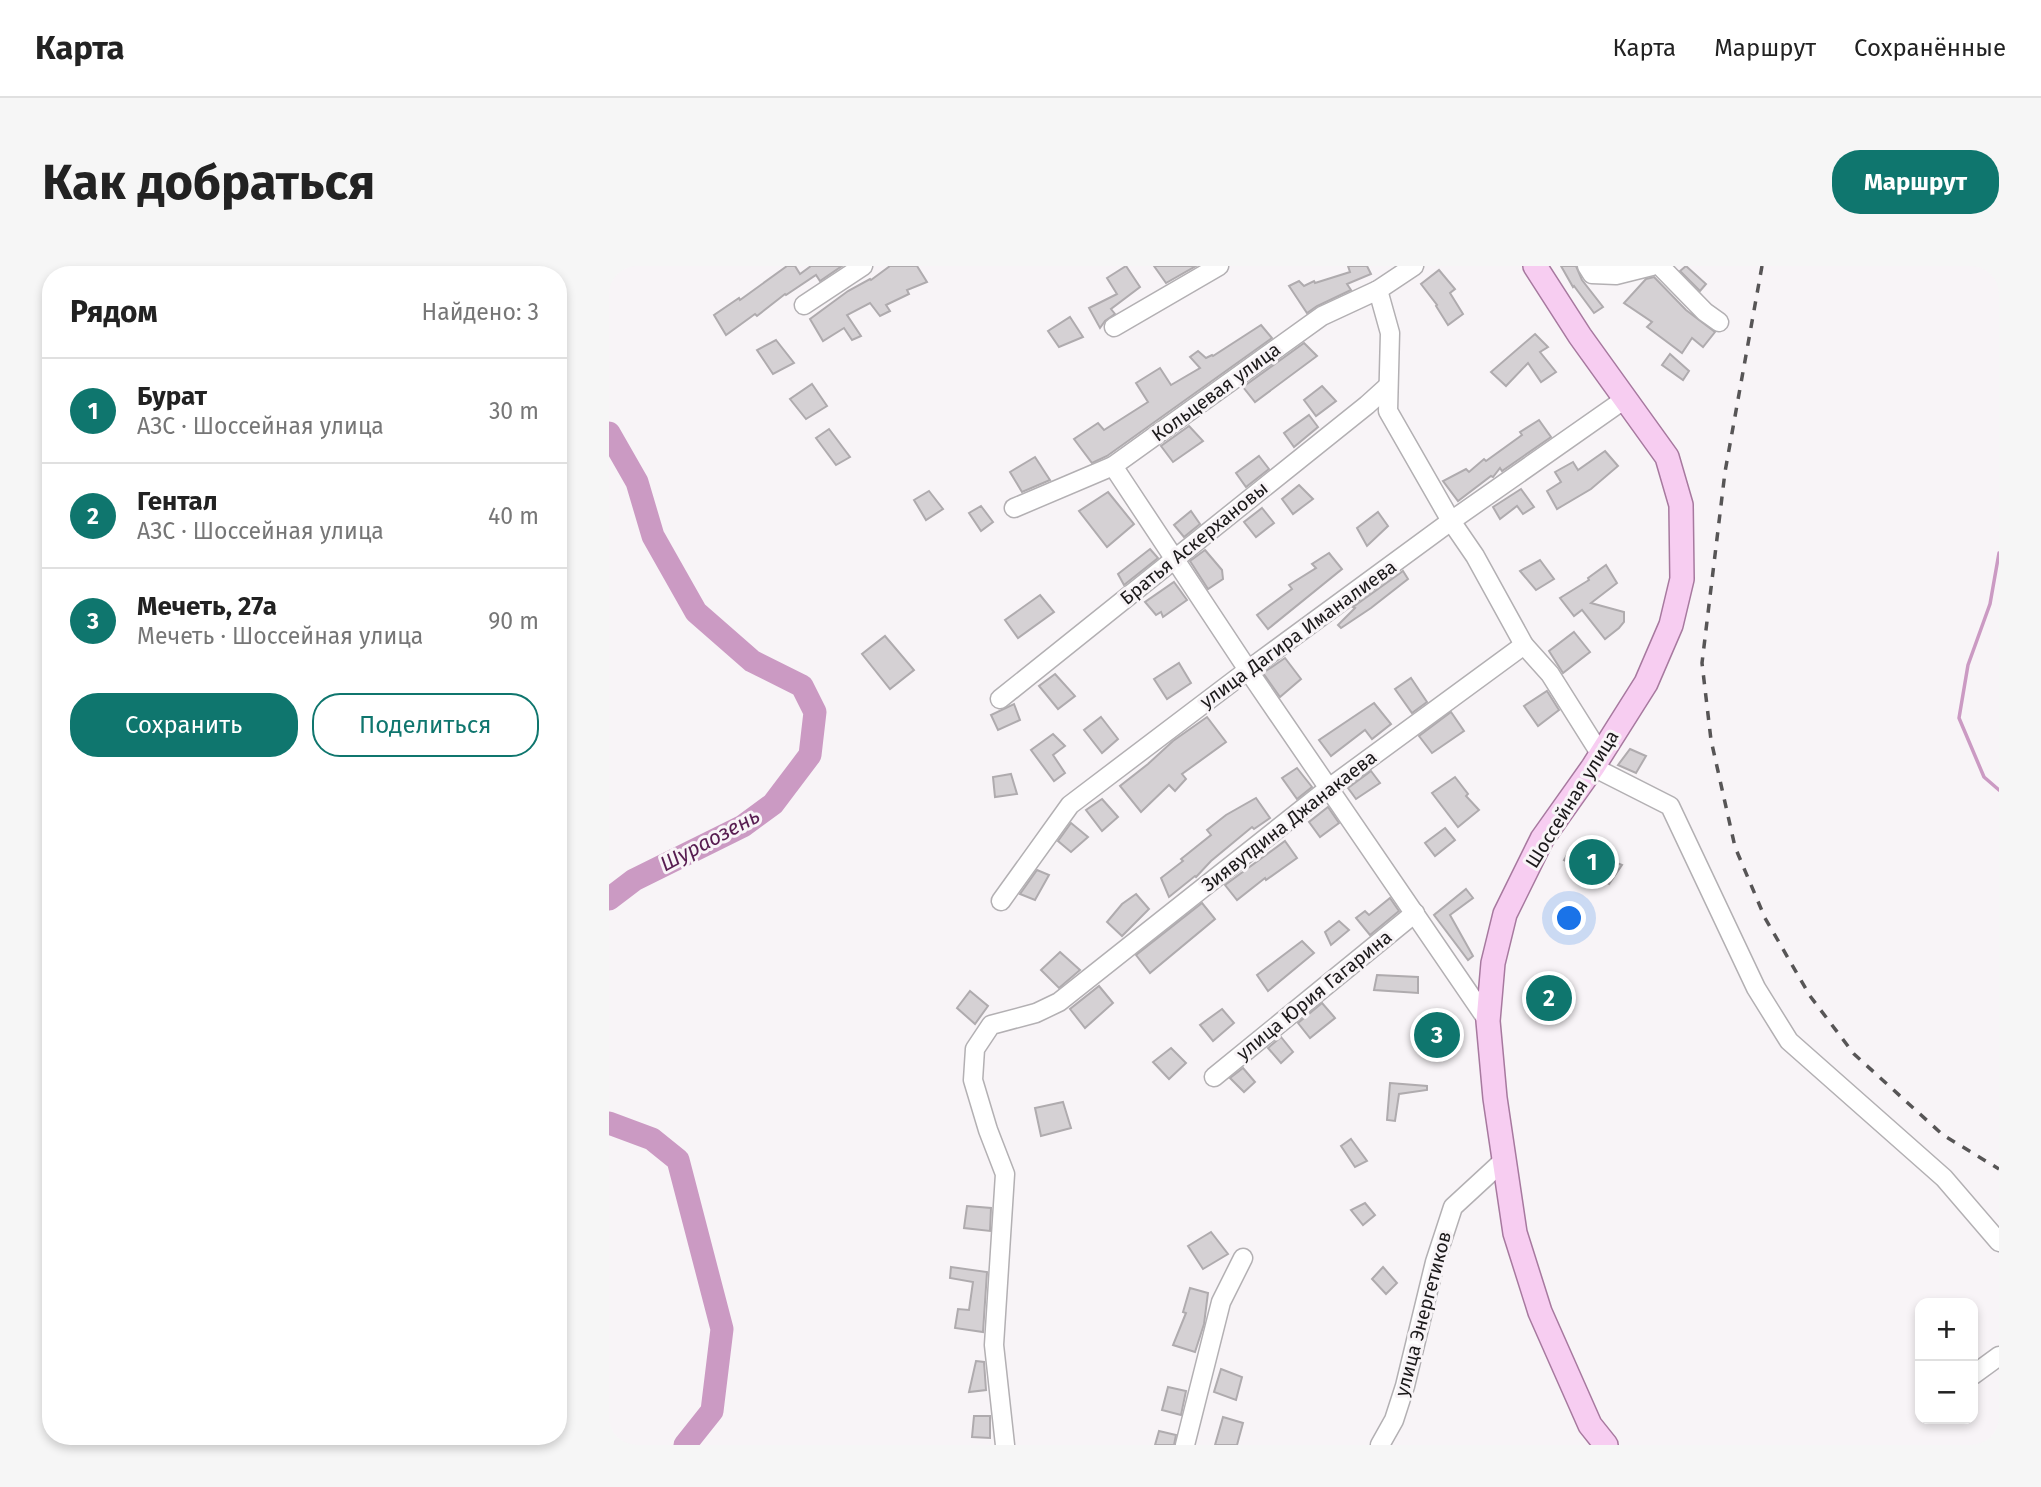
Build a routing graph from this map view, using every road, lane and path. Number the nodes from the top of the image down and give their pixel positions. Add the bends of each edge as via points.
1 (863, 266) edge
2 (1219, 266) edge
3 (1414, 266) edge
4 (1535, 266) edge
5 (1546, 266) edge
6 (1587, 266) edge
7 (1652, 266) edge
8 (1660, 266) edge
9 (1378, 290) junction
10 (1559, 302) junction
11 (804, 305) dead end
12 (1719, 322) dead end
13 (1114, 327) dead end
14 (1388, 386) junction
15 (1625, 399) junction
16 (1113, 466) junction
17 (1014, 508) dead end
18 (1451, 521) junction
19 (1174, 559) junction
20 (1524, 645) junction
21 (1248, 670) junction
22 (1000, 699) dead end
23 (1597, 761) junction
24 (1329, 788) junction
25 (1001, 901) dead end
26 (1415, 913) junction
27 (1489, 1021) junction
28 (1214, 1077) dead end
29 (1504, 1160) junction
30 (1999, 1242) edge
31 (1243, 1258) dead end
32 (1999, 1356) edge
33 (1978, 1371) edge
34 (1593, 1435) edge
35 (1005, 1445) edge
36 (1185, 1445) edge
37 (1380, 1445) edge
38 (1606, 1445) edge

1 - 11 street
2 - 13 street
3 - 9 street, Кольцевая улица
4 - 10 main road
5 - 10 main road
6 - 7 street via 1592,274 1616,275
8 - 12 street
9 - 14 street via 1390,332
9 - 16 street, Кольцевая улица via 1322,316
10 - 15 main road, Шоссейная улица
14 - 18 street via 1388,411
14 - 19 street, Братья Аскерхановы
15 - 18 street, улица Дагира Иманалиева
15 - 23 main road, Шоссейная улица via 1667,457 1681,505 1682,579 1671,625 1646,683
16 - 17 street, Кольцевая улица
16 - 19 street
18 - 20 street
18 - 21 street, улица Дагира Иманалиева
19 - 21 street
19 - 22 street, Братья Аскерхановы
20 - 23 street via 1550,674
20 - 24 street, Зиявутдина Джанакаева
21 - 24 street
21 - 25 street, улица Дагира Иманалиева via 1070,805
23 - 27 main road, Шоссейная улица via 1542,839 1505,914 1493,963
23 - 30 street via 1670,806 1756,988 1789,1041 1944,1178
24 - 26 street
24 - 35 street, Зиявутдина Джанакаева via 1059,1002 991,1025 975,1049 973,1080 1005,1174 994,1345
26 - 27 street
26 - 28 street, улица Юрия Гагарина
27 - 29 main road, Шоссейная улица
29 - 34 main road, Шоссейная улица via 1515,1233 1540,1312
29 - 37 street, улица Энергетиков via 1453,1207 1405,1386
31 - 36 street via 1221,1302
32 - 33 street
34 - 38 main road, Шоссейная улица

